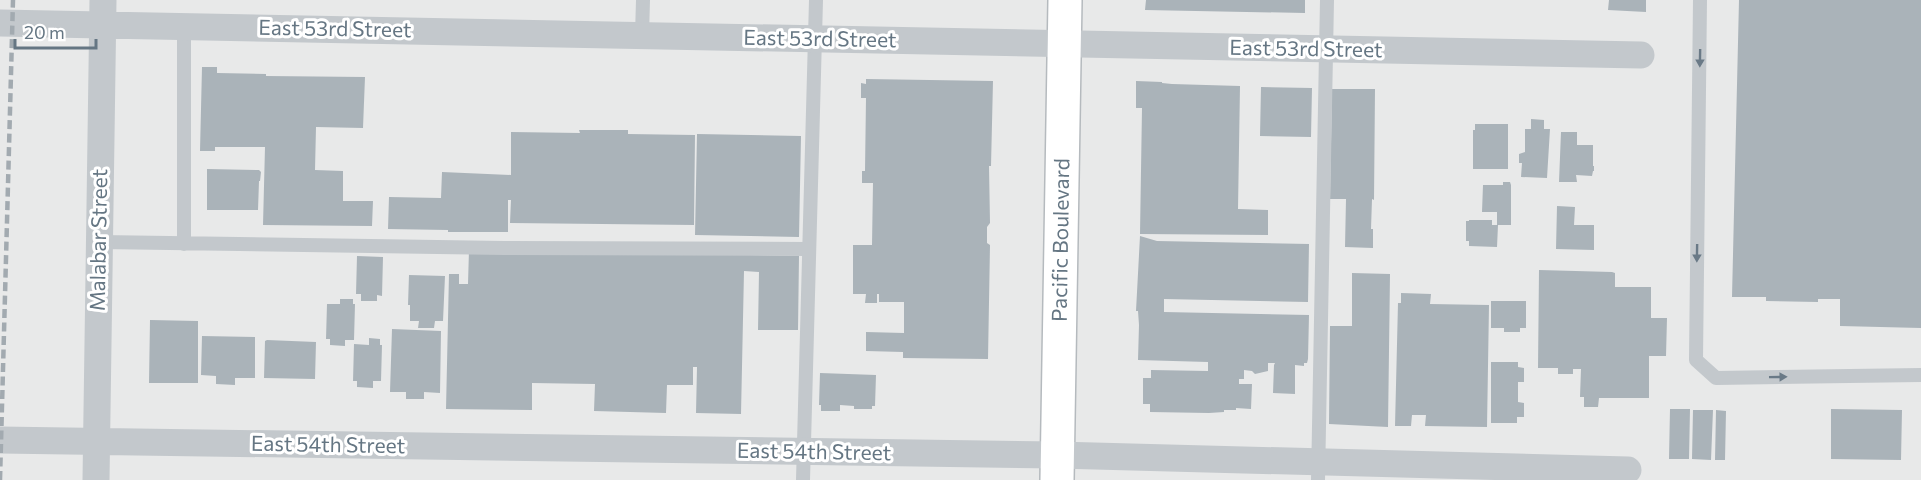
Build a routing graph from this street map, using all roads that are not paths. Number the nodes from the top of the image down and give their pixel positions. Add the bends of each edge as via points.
1 (643, 0) edge
2 (816, 0) edge
3 (1065, 0) edge
4 (1327, 0) edge
5 (1700, 0) edge
6 (103, 12) edge
7 (0, 23) edge
8 (184, 26) junction
9 (642, 35) junction
10 (816, 39) junction
11 (1065, 44) junction
12 (1327, 49) junction
13 (1641, 55) dead end
14 (100, 242) junction
15 (184, 244) junction
16 (808, 249) junction
17 (1921, 375) edge
18 (0, 440) edge
19 (96, 441) junction
20 (803, 452) junction
21 (1057, 468) edge
22 (1628, 470) dead end
23 (1319, 471) edge
24 (96, 480) edge
25 (803, 480) edge

1 - 9 lane
2 - 10 lane
3 - 11 main road, Pacific Boulevard
4 - 12 lane
5 -> 17 lane via 1696,360 1716,378
6 - 7 street, East 53rd Street
6 - 8 street, East 53rd Street
6 - 14 street, Malabar Street
8 - 9 street, East 53rd Street
8 - 15 lane
9 - 10 street, East 53rd Street
10 - 11 street, East 53rd Street
10 - 16 lane
11 - 12 street, East 53rd Street
11 - 21 main road, Pacific Boulevard
12 - 13 street, East 53rd Street
12 - 23 lane
14 - 15 lane
14 - 19 street, Malabar Street
15 - 16 lane
16 - 20 lane
18 - 19 street, East 54th Street
19 - 20 street, East 54th Street
19 - 24 street, Malabar Street
20 - 21 street, East 54th Street
20 - 25 lane
21 - 23 street, East 54th Street
22 - 23 street, East 54th Street

